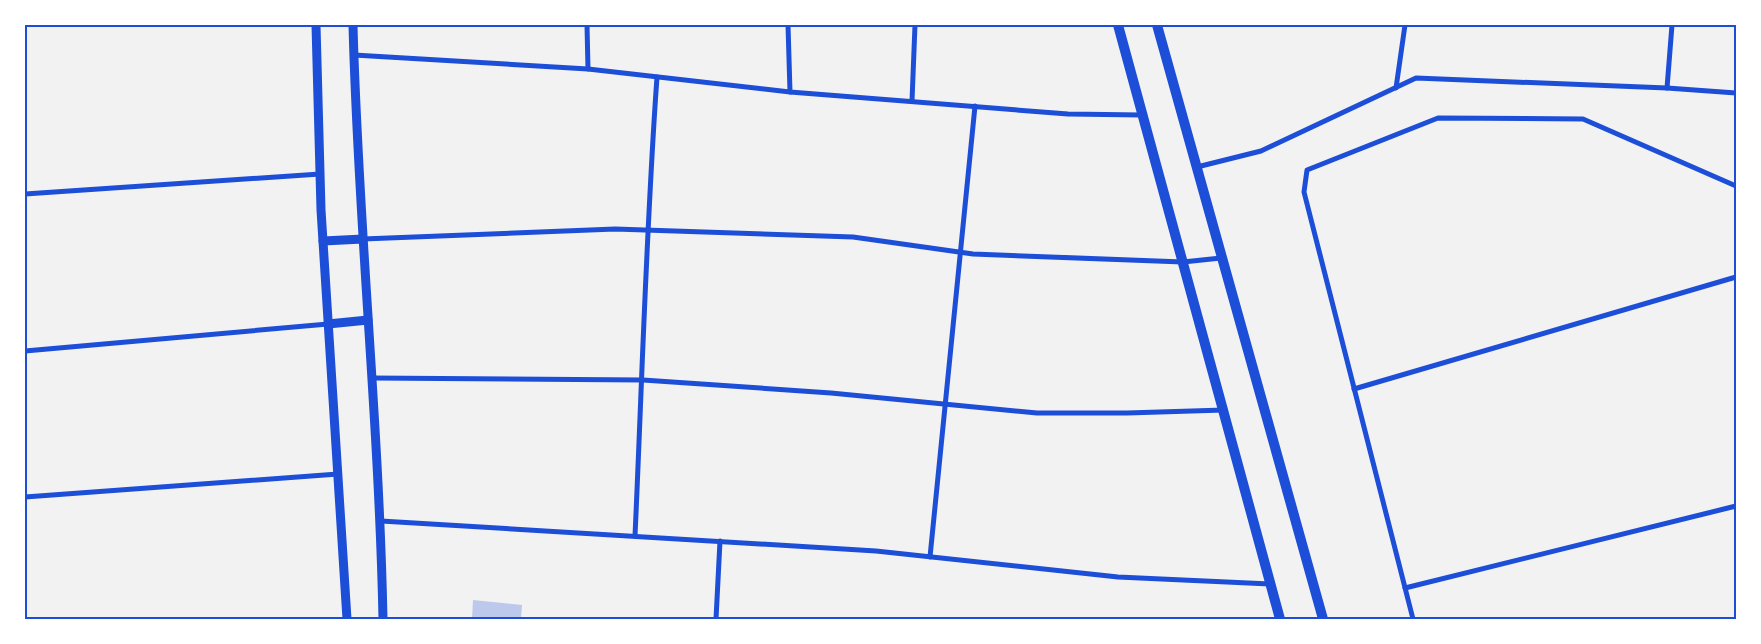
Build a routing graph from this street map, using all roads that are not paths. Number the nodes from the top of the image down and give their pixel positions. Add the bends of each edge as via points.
1 (316, 25) edge
2 (353, 25) edge
3 (587, 25) edge
4 (788, 25) edge
5 (915, 25) edge
6 (1118, 25) edge
7 (1157, 25) edge
8 (1404, 25) edge
9 (1672, 25) edge
10 (354, 55) junction
11 (588, 69) junction
12 (657, 77) junction
13 (1396, 88) junction
14 (1667, 88) junction
15 (790, 92) junction
16 (1736, 94) edge
17 (912, 101) junction
18 (976, 106) junction
19 (1143, 115) junction
20 (1197, 167) junction
21 (320, 174) junction
22 (1736, 186) edge
23 (25, 194) edge
24 (646, 230) junction
25 (363, 239) junction
26 (323, 241) junction
27 (960, 252) junction
28 (1222, 258) junction
29 (1183, 262) junction
30 (1736, 277) edge
31 (368, 320) junction
32 (328, 324) junction
33 (25, 351) edge
34 (371, 378) junction
35 (642, 380) junction
36 (1354, 389) junction
37 (944, 404) junction
38 (1224, 410) junction
39 (338, 474) junction
40 (25, 497) edge
41 (1736, 506) edge
42 (381, 521) junction
43 (635, 536) junction
44 (720, 541) junction
45 (930, 557) junction
46 (1271, 584) junction
47 (1405, 588) junction
48 (347, 619) edge
49 (383, 619) edge
50 (716, 619) edge
51 (1280, 619) edge
52 (1323, 619) edge
53 (1413, 619) edge

1 - 21 street
2 - 10 street
3 - 11 street
4 - 15 street
5 - 17 street
6 - 19 main road
7 - 20 main road
8 - 13 street
9 - 14 street
10 - 11 street
10 - 25 street
11 - 12 street
12 - 15 street
12 - 24 street
13 - 14 street via 1416,78
13 - 20 street via 1260,151
14 - 16 street
15 - 17 street
17 - 18 street
18 - 19 street via 1068,114
18 - 27 street
19 - 29 main road
20 - 28 main road
21 - 23 street
21 - 26 street
22 - 36 street via 1583,119 1438,118 1307,170 1304,192
24 - 25 street
24 - 27 street via 853,237
24 - 35 street
25 - 26 street
25 - 31 street
26 - 32 street
27 - 29 street
27 - 37 street
28 - 29 street
28 - 52 main road
29 - 38 main road
30 - 36 street
31 - 32 street
31 - 34 street
32 - 33 street
32 - 39 street
34 - 35 street
34 - 42 street
35 - 37 street
35 - 43 street
36 - 47 street
37 - 38 street via 1037,412
37 - 45 street
38 - 46 main road
39 - 40 street
39 - 48 street
41 - 47 street
42 - 43 street
42 - 49 street
43 - 44 street
44 - 45 street
44 - 50 street
45 - 46 street via 1118,577
46 - 51 main road
47 - 53 street

